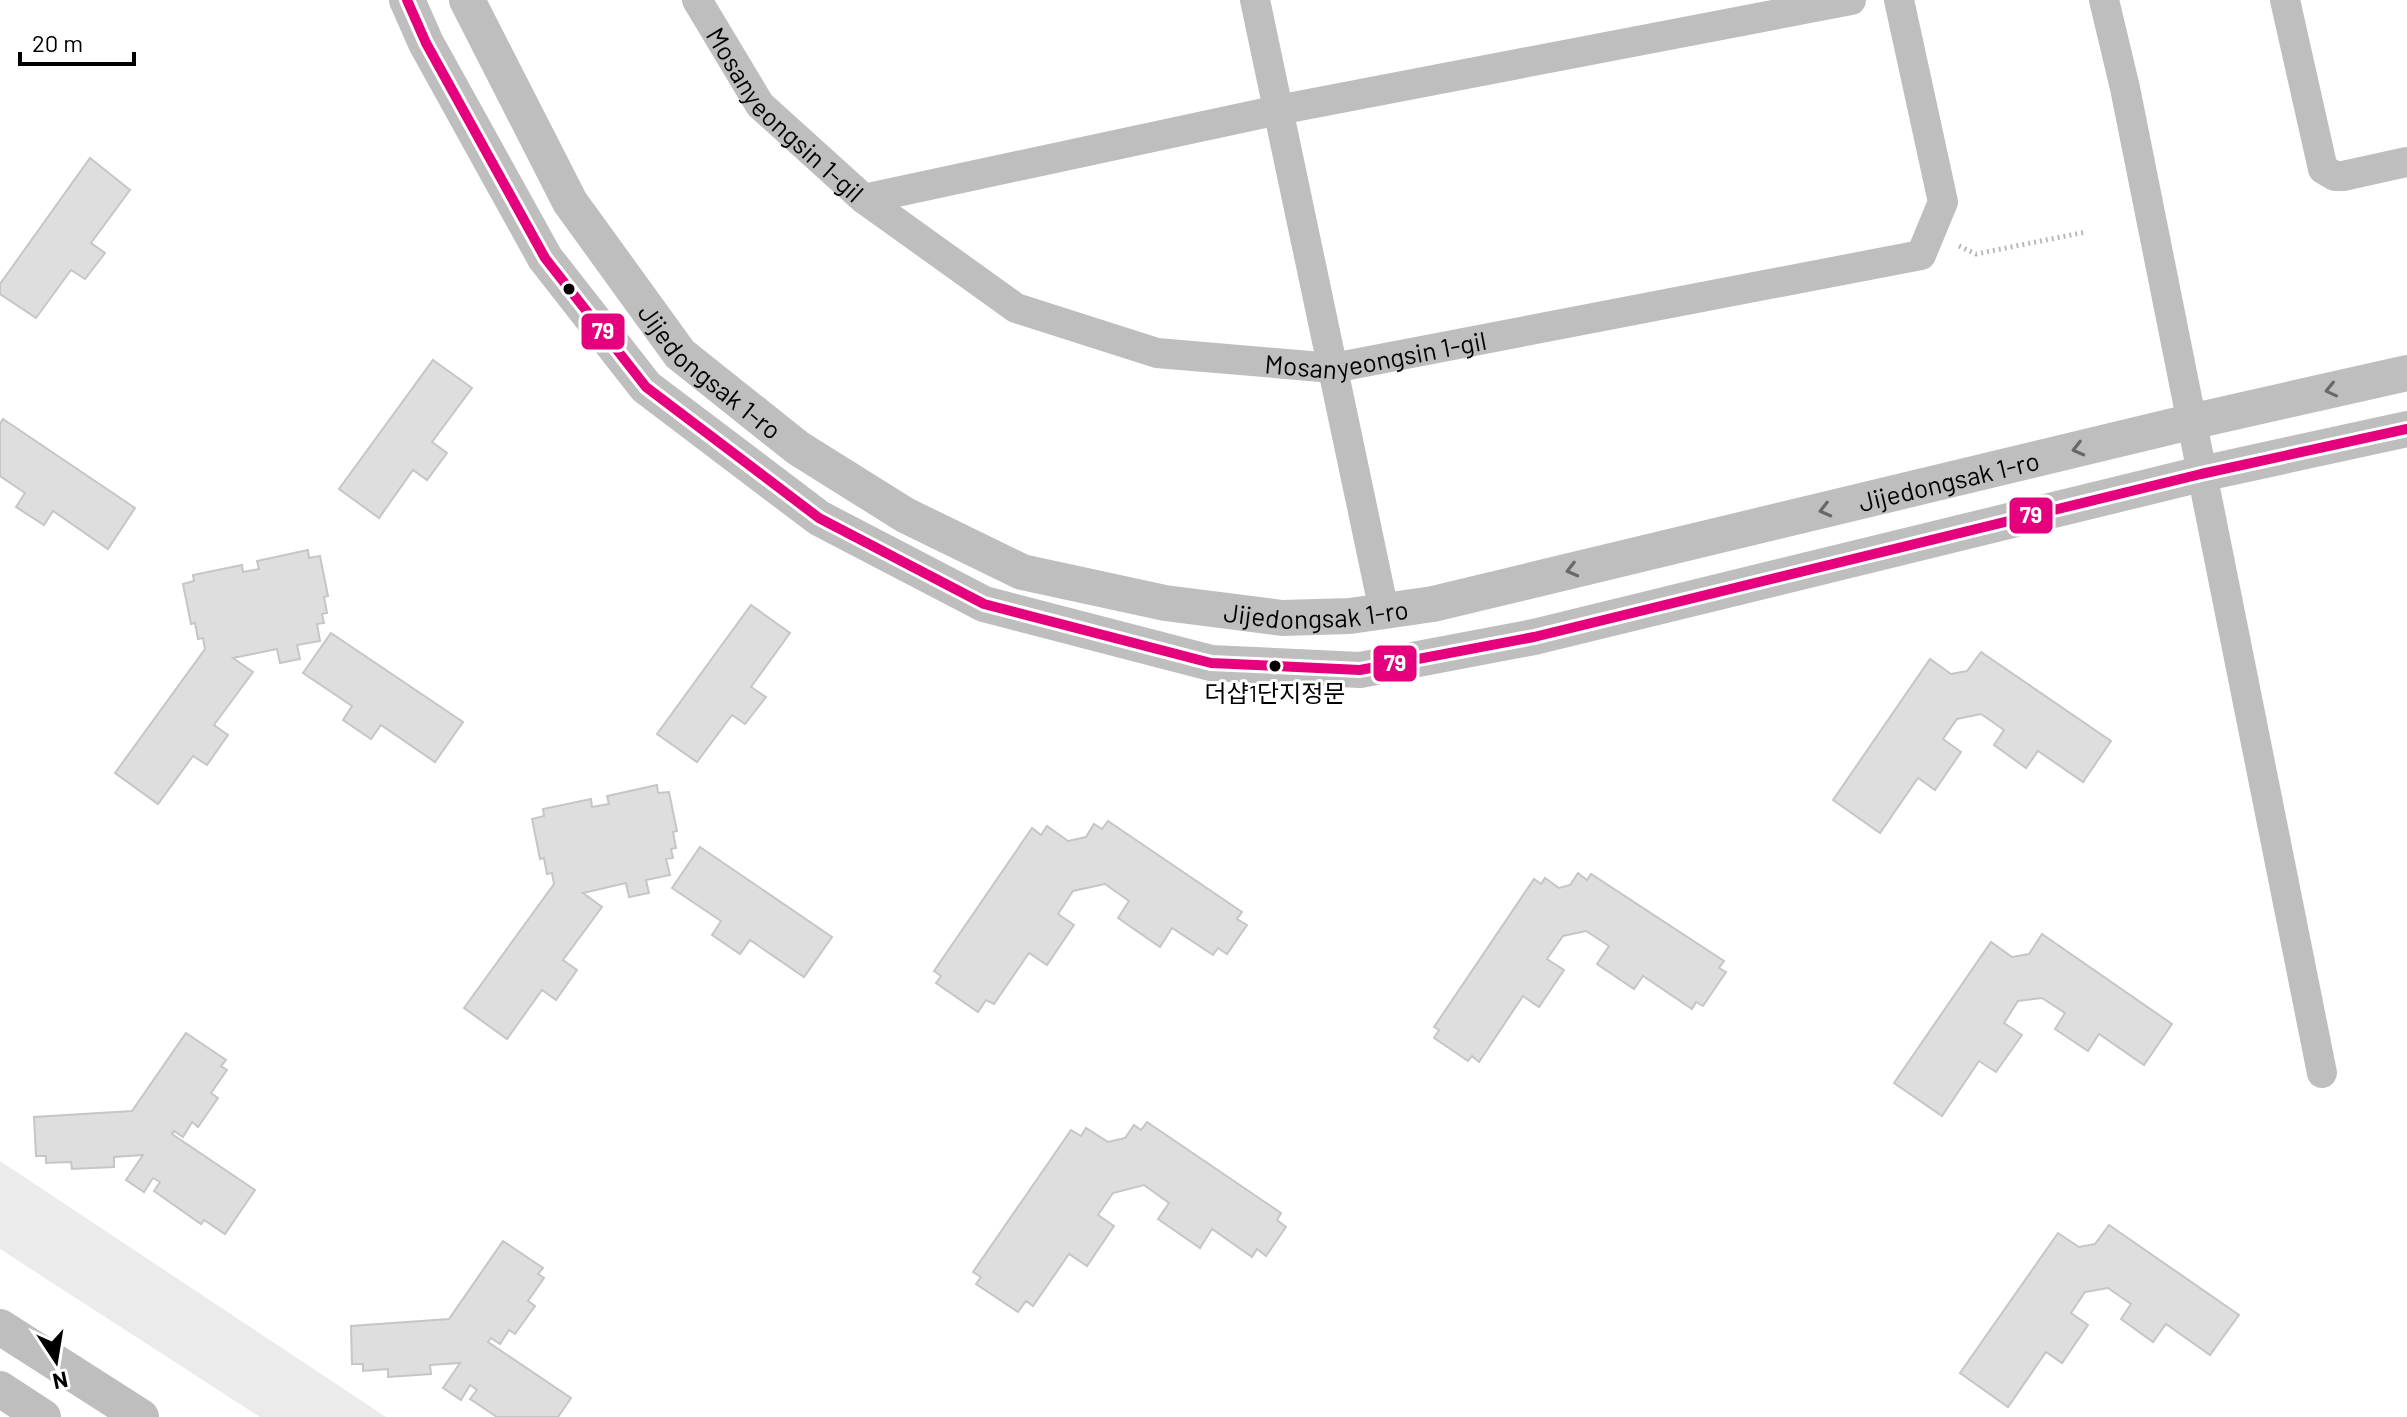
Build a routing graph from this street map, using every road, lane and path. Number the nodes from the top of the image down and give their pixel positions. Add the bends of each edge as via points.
1 (407, 0) edge
2 (467, 0) edge
3 (697, 0) edge
4 (1255, 0) edge
5 (1851, 0) edge
6 (1899, 0) edge
7 (2104, 0) edge
8 (2285, 0) edge
9 (1278, 110) junction
10 (2407, 162) edge
11 (864, 199) junction
12 (1931, 231) junction
13 (2086, 232) dead end
14 (1333, 368) junction
15 (2407, 373) edge
16 (2190, 422) junction
17 (2407, 429) edge
18 (2201, 474) junction
19 (1384, 611) junction
20 (2322, 1073) dead end
21 (0, 1327) edge
22 (0, 1389) edge
23 (43, 1417) edge
24 (141, 1417) edge

1 - 18 street, Jijedongsak 1-ro via 545,258 646,387 819,518 984,604 1014,612 1211,663 1360,670 1534,637
2 - 19 street, Jijedongsak 1-ro via 570,202 680,354 798,448 905,515 1022,572 1165,603 1282,618
3 - 11 street, Mosanyeongsin 1-gil via 760,105
4 - 9 street
5 - 9 street
6 - 12 street, Mosanyeongsin 1-gil via 1943,202
7 - 16 street
8 - 10 street via 2323,169 2343,176
9 - 11 street
9 - 14 street
11 - 14 street, Mosanyeongsin 1-gil via 1016,308 1157,353
12 - 13 path via 1976,254
12 - 14 street, Mosanyeongsin 1-gil via 1921,255
14 - 19 street
15 -> 16 street, Jijedongsak 1-ro
16 - 18 street
16 -> 19 street, Jijedongsak 1-ro via 1433,604
17 - 18 street, Jijedongsak 1-ro
18 - 20 street
21 - 24 street
22 - 23 street

